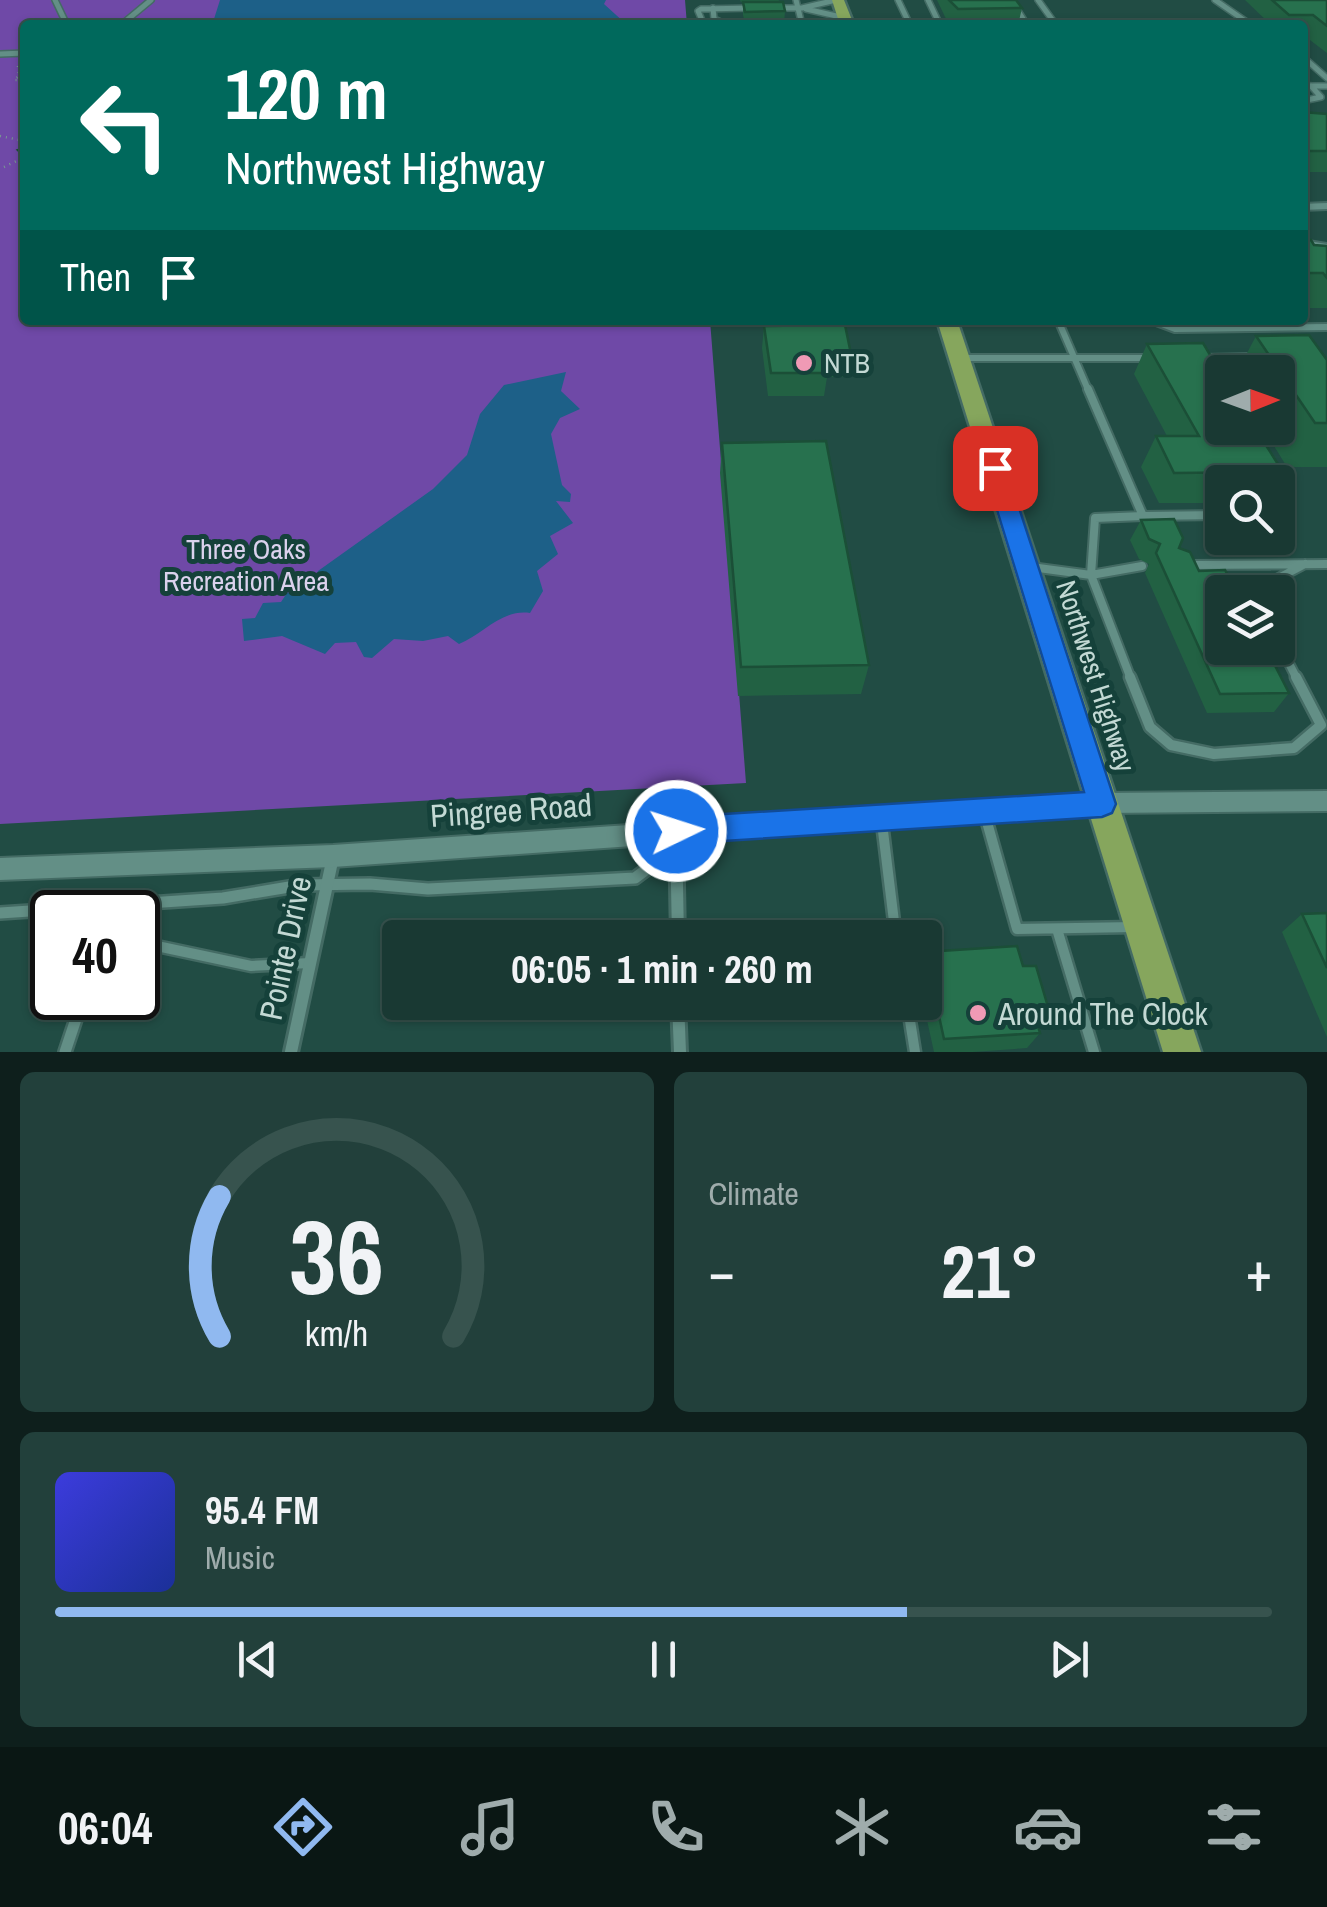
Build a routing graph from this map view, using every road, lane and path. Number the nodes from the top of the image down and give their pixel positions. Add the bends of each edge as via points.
1 (151, 0) edge
2 (796, 0) edge
3 (837, 0) edge
4 (1215, 0) edge
5 (713, 8) junction
6 (800, 8) junction
7 (127, 20) edge
8 (702, 20) edge
9 (716, 20) edge
10 (801, 20) edge
11 (839, 20) edge
12 (1244, 20) edge
13 (8, 67) dead end
14 (20, 80) edge
15 (1327, 86) edge
16 (1308, 99) edge
17 (20, 159) edge
18 (4, 167) dead end
19 (949, 325) edge
20 (1060, 325) edge
21 (1164, 325) edge
22 (1327, 327) edge
23 (960, 358) junction
24 (1169, 358) edge
25 (1189, 358) edge
26 (1205, 358) edge
27 (1072, 359) junction
28 (1205, 515) edge
29 (1144, 516) junction
30 (1306, 564) junction
31 (1327, 564) edge
32 (1142, 566) dead end
33 (1175, 566) edge
34 (1026, 567) junction
35 (1091, 575) junction
36 (1288, 575) edge
37 (1290, 665) edge
38 (1327, 801) edge
39 (1102, 804) junction
40 (983, 811) junction
41 (882, 818) junction
42 (676, 831) junction
43 (334, 856) junction
44 (0, 868) edge
45 (676, 871) junction
46 (327, 885) junction
47 (160, 904) edge
48 (30, 911) edge
49 (0, 912) edge
50 (677, 920) edge
51 (894, 920) edge
52 (1142, 926) junction
53 (1057, 929) junction
54 (160, 947) edge
55 (310, 964) junction
56 (77, 1020) edge
57 (679, 1020) edge
58 (910, 1020) edge
59 (66, 1052) edge
60 (291, 1052) edge
61 (680, 1052) edge
62 (915, 1052) edge
63 (1094, 1052) edge
64 (1182, 1052) edge

1 - 7 lane
2 - 6 lane
3 - 6 lane
4 - 12 lane
5 - 6 lane
5 - 8 lane via 698,11
5 - 9 lane
6 - 10 lane
6 - 11 lane
13 - 14 path via 18,65 14,80
15 - 16 lane via 1311,86 1321,97
17 - 18 path
19 - 23 main road, Northwest Highway
20 - 27 lane
21 - 22 lane
23 - 27 lane
23 - 34 main road, Northwest Highway
24 - 27 lane
25 - 26 lane
27 - 29 lane
28 - 29 lane
29 - 35 lane via 1095,518
30 - 31 lane
30 - 33 lane
30 - 36 lane
32 - 35 lane
34 - 35 lane
34 - 39 main road, Northwest Highway
35 - 37 lane via 1150,727 1170,745 1214,754 1294,748 1321,725
38 - 39 street, Pingree Road
39 - 40 street, Pingree Road
39 - 52 main road, Northwest Highway
40 - 41 street, Pingree Road
40 - 53 lane via 1017,929
41 - 42 street, Pingree Road
41 - 51 lane
42 - 43 street, Pingree Road
42 - 45 street
43 - 44 street, Pingree Road
43 - 46 street, Pointe Drive
45 - 46 street via 650,866 635,878 428,889
45 - 50 street
46 - 47 street
46 - 55 street, Pointe Drive
48 - 49 street
52 - 53 lane
52 - 64 main road, Northwest Highway
53 - 63 lane
54 - 55 lane via 251,966
55 - 60 street, Pointe Drive
56 - 59 street
57 - 61 street
58 - 62 lane

